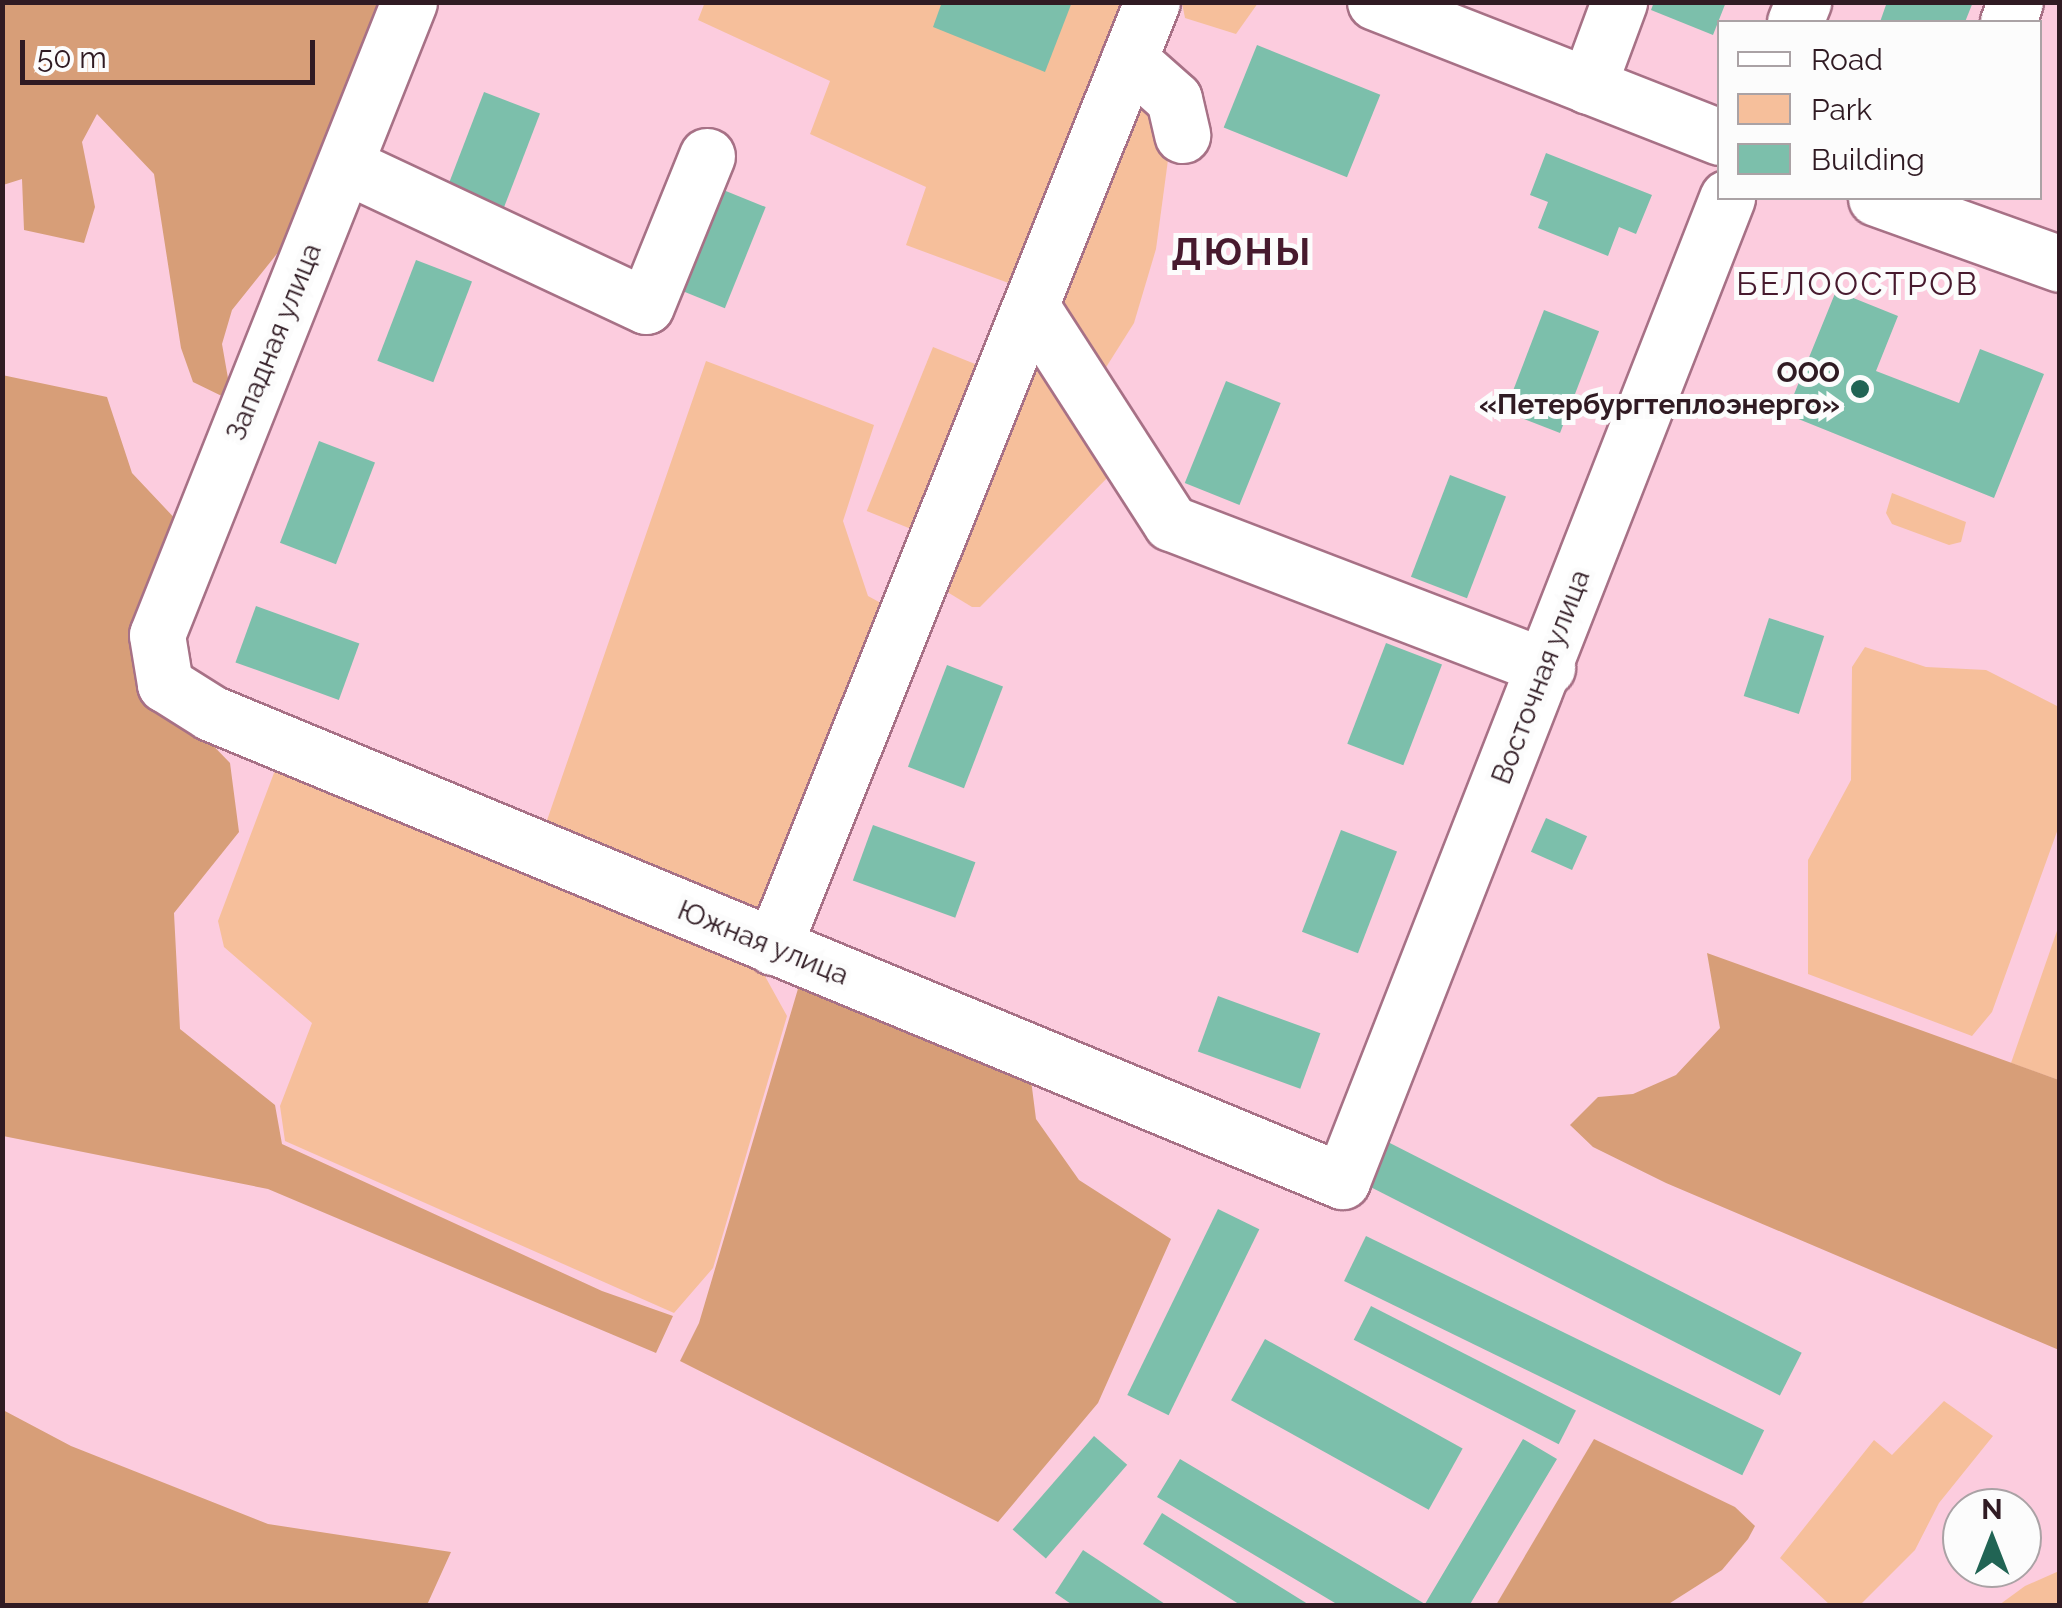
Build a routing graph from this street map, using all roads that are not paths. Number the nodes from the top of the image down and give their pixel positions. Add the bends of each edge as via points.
1 (409, 2) edge
2 (1152, 2) edge
3 (1376, 2) edge
4 (1619, 2) edge
5 (1129, 59) junction
6 (1588, 86) junction
7 (1182, 135) dead end
8 (1717, 136) edge
9 (707, 156) dead end
10 (345, 165) junction
11 (1725, 200) edge
12 (1887, 200) edge
13 (1938, 209) edge
14 (2060, 264) edge
15 (1030, 306) junction
16 (1547, 666) junction
17 (165, 684) joint
18 (773, 948) junction
19 (1352, 1156) joint

1 - 10 street, Западная улица
2 - 5 street
3 - 6 street
4 - 6 street
5 - 7 street via 1174,100
5 - 15 street
6 - 8 street
9 - 10 street via 646,306
10 - 17 street, Западная улица via 157,635
11 - 16 street, Восточная улица
12 - 13 street
13 - 14 street
15 - 16 street via 1171,523
15 - 18 street
16 - 19 street, Восточная улица
17 - 18 street, Южная улица via 211,713
18 - 19 street, Южная улица via 1342,1180

